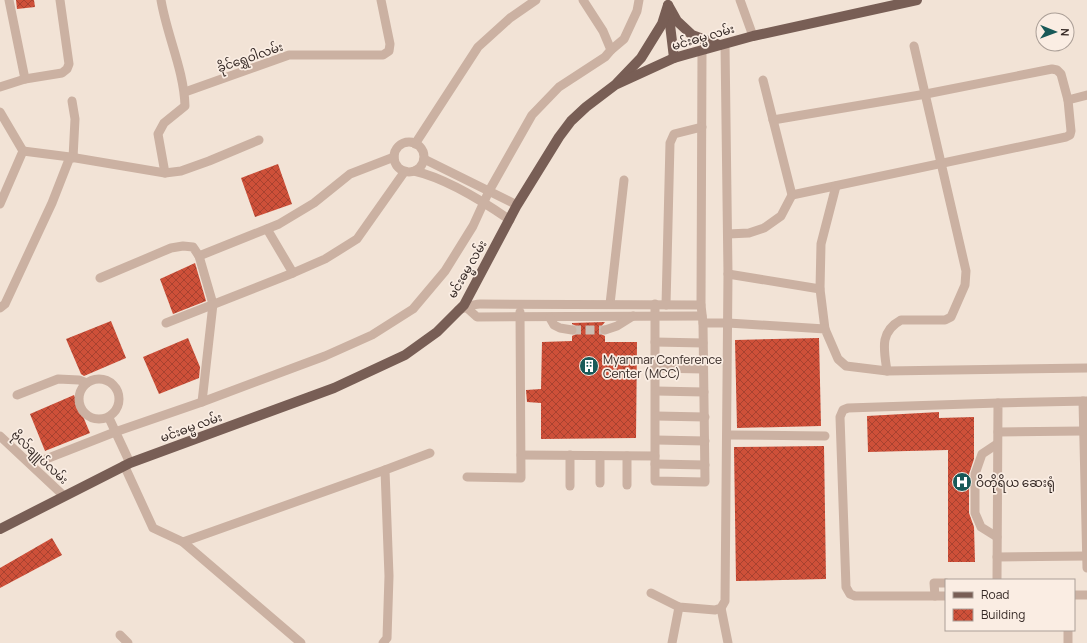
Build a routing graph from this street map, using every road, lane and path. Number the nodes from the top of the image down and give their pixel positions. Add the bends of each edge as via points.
1 (9, 0) edge
2 (60, 0) edge
3 (161, 0) edge
4 (381, 0) edge
5 (536, 0) edge
6 (583, 0) edge
7 (639, 0) edge
8 (740, 0) edge
9 (917, 0) edge
10 (668, 2) edge
11 (753, 36) junction
12 (722, 45) junction
13 (914, 46) dead end
14 (611, 50) junction
15 (702, 50) junction
16 (674, 58) junction
17 (25, 79) junction
18 (763, 80) dead end
19 (615, 85) junction
20 (0, 87) edge
21 (185, 92) junction
22 (926, 94) junction
23 (1087, 95) edge
24 (1068, 100) junction
25 (72, 101) dead end
26 (0, 112) edge
27 (773, 120) junction
28 (702, 127) junction
29 (259, 140) dead end
30 (416, 144) junction
31 (24, 152) junction
32 (394, 157) junction
33 (72, 158) junction
34 (424, 159) junction
35 (942, 164) junction
36 (410, 171) junction
37 (165, 173) junction
38 (624, 180) dead end
39 (836, 186) junction
40 (489, 191) junction
41 (792, 195) junction
42 (484, 203) junction
43 (0, 204) edge
44 (517, 205) junction
45 (510, 220) junction
46 (267, 229) junction
47 (728, 234) junction
48 (199, 256) junction
49 (293, 273) junction
50 (728, 274) junction
51 (100, 278) dead end
52 (820, 288) junction
53 (213, 304) junction
54 (588, 304) junction
55 (610, 304) junction
56 (655, 304) junction
57 (521, 305) junction
58 (666, 305) junction
59 (701, 305) junction
60 (0, 308) edge
61 (463, 309) junction
62 (588, 316) junction
63 (634, 316) junction
64 (654, 316) junction
65 (520, 317) junction
66 (550, 318) junction
67 (703, 320) junction
68 (166, 323) dead end
69 (728, 323) junction
70 (825, 329) junction
71 (572, 330) tunnel mouth
72 (605, 330) tunnel mouth
73 (655, 342) junction
74 (703, 343) junction
75 (656, 368) junction
76 (1087, 368) edge
77 (703, 369) junction
78 (887, 371) junction
79 (87, 383) junction
80 (656, 391) junction
81 (704, 392) junction
82 (17, 395) dead end
83 (1085, 401) edge
84 (202, 402) junction
85 (998, 403) junction
86 (656, 416) junction
87 (705, 417) junction
88 (109, 418) junction
89 (1083, 431) junction
90 (115, 432) junction
91 (998, 432) junction
92 (728, 435) junction
93 (0, 436) edge
94 (825, 436) dead end
95 (656, 440) junction
96 (705, 441) junction
97 (997, 444) junction
98 (430, 453) dead end
99 (521, 455) junction
100 (570, 455) junction
101 (600, 456) junction
102 (627, 456) junction
103 (46, 459) dead end
104 (655, 460) junction
105 (126, 464) junction
106 (705, 465) junction
107 (385, 470) junction
108 (467, 477) dead end
109 (600, 484) dead end
110 (627, 485) dead end
111 (570, 486) dead end
112 (64, 496) junction
113 (0, 529) edge
114 (997, 537) junction
115 (183, 542) junction
116 (1087, 556) edge
117 (997, 557) junction
118 (1087, 568) edge
119 (997, 579) edge
120 (945, 583) edge
121 (651, 593) dead end
122 (1075, 595) edge
123 (1087, 595) edge
124 (935, 596) junction
125 (945, 596) edge
126 (679, 607) junction
127 (721, 608) junction
128 (1068, 631) edge
129 (120, 635) dead end
130 (128, 643) edge
131 (301, 643) edge
132 (383, 643) edge
133 (672, 643) edge
134 (728, 643) edge
135 (1068, 643) edge

1 - 17 street
2 - 17 street via 69,64 67,69 62,74
3 - 21 street
4 - 21 street, ခိုင်ရွှေဝါလမ်း via 390,44 389,51 383,55 289,55
5 - 30 street via 510,18 478,48
6 - 14 street via 603,31
7 - 14 street via 637,11 624,39
8 - 11 street
9 - 11 main road, မင်းဓမ္မ လမ်း
10 - 12 main road via 677,21 692,35
10 - 16 main road
10 - 19 main road via 662,24 640,58
11 - 12 main road, မင်းဓမ္မ လမ်း
12 - 15 main road, မင်းဓမ္မ လမ်း
12 - 47 street
13 - 22 street
14 - 40 street via 605,57 559,87 532,115
15 - 16 main road, မင်းဓမ္မ လမ်း
15 - 28 street
16 - 19 main road, မင်းဓမ္မ လမ်း
17 - 20 street
18 - 27 street
19 - 44 main road, မင်းဓမ္မ လမ်း via 586,106 571,122
21 - 37 street via 185,106 164,123 158,134
22 - 24 street via 1052,69 1061,74
22 - 27 street
22 - 35 street
23 - 24 street
24 - 35 street via 1071,131 1066,138
25 - 33 street via 76,119
26 - 31 street
27 - 41 street
28 - 58 street via 674,134 670,143
28 - 59 street
29 - 37 street via 182,171
30 - 32 street via 401,144
30 - 34 street via 422,150
31 - 33 street
31 - 43 street
32 - 36 street via 399,169
32 - 46 street via 350,174 314,203
33 - 37 street
33 - 60 street via 5,304
34 - 36 street via 419,168
34 - 40 street
35 - 39 street
35 - 78 street via 966,271 965,285 951,317 945,320 896,322 885,336 883,344
36 - 42 street via 429,174
36 - 49 street via 357,239 325,259
38 - 55 street
39 - 41 street
39 - 52 street via 821,244
40 - 42 street
40 - 44 street
41 - 47 street via 781,216 764,228 749,233
42 - 45 street
42 - 84 street via 445,271 413,309 372,335 339,350
44 - 45 main road, မင်းဓမ္မ လမ်း
45 - 61 main road, မင်းဓမ္မ လမ်း
46 - 48 street
46 - 49 street
47 - 50 street
48 - 51 street via 193,248 171,248
48 - 53 street
49 - 53 street
50 - 52 street
50 - 69 street
52 - 70 street
53 - 68 street
53 - 84 street
54 - 55 street
54 - 57 street
54 - 62 street
55 - 56 street
56 - 58 street
56 - 64 street
57 - 61 street via 474,304
57 - 65 street
58 - 59 street
59 - 67 street
61 - 65 street via 478,317
61 - 105 main road, မင်းဓမ္မ လမ်း via 405,355 334,388
62 - 63 street
62 - 66 street
63 - 64 street
63 - 72 street
64 - 67 street
64 - 73 street
65 - 66 street
65 - 99 street
66 - 71 street via 554,325
67 - 69 street
67 - 74 street
69 - 70 street
69 - 92 street
70 - 78 street via 838,359 846,366
73 - 74 street
73 - 75 street
74 - 77 street
75 - 77 street
75 - 80 street
76 - 78 street
77 - 81 street
79 - 82 street via 58,379
79 - 88 street via 79,397 83,411 94,419
79 - 88 street via 102,379 116,387 120,397 118,409
80 - 81 street
80 - 86 street
81 - 87 street
83 - 85 street
83 - 89 street
84 - 90 street
85 - 91 street
85 - 124 street via 848,408 843,410 840,417 846,586 850,594
86 - 87 street
86 - 95 street
87 - 96 street
88 - 90 street
89 - 91 street
89 - 116 street
90 - 103 street
90 - 105 street
91 - 97 street
92 - 94 street
92 - 127 street via 725,601
93 - 112 street, ဗိုလ်ချူပ်လမ်း
95 - 96 street
95 - 104 street
96 - 106 street
97 - 114 street
97 - 114 street via 982,454 975,474 975,513 981,527
98 - 107 street
99 - 100 street
99 - 108 street via 521,478
100 - 101 street
100 - 111 street
101 - 102 street
101 - 109 street
102 - 104 street
102 - 110 street
104 - 106 street
104 - 106 street via 655,480 705,482
105 - 112 main road, မင်းဓမ္မ လမ်း
105 - 115 street via 153,528
107 - 115 street
107 - 132 street via 389,576 387,638
112 - 113 main road, မင်းဓမ္မ လမ်း
114 - 117 street
115 - 131 street
116 - 117 street
116 - 118 street
117 - 119 street
120 - 124 street via 934,583
121 - 126 street
122 - 123 street
124 - 125 street
126 - 127 street via 715,610
126 - 133 street
127 - 134 street
128 - 135 street
129 - 130 street

